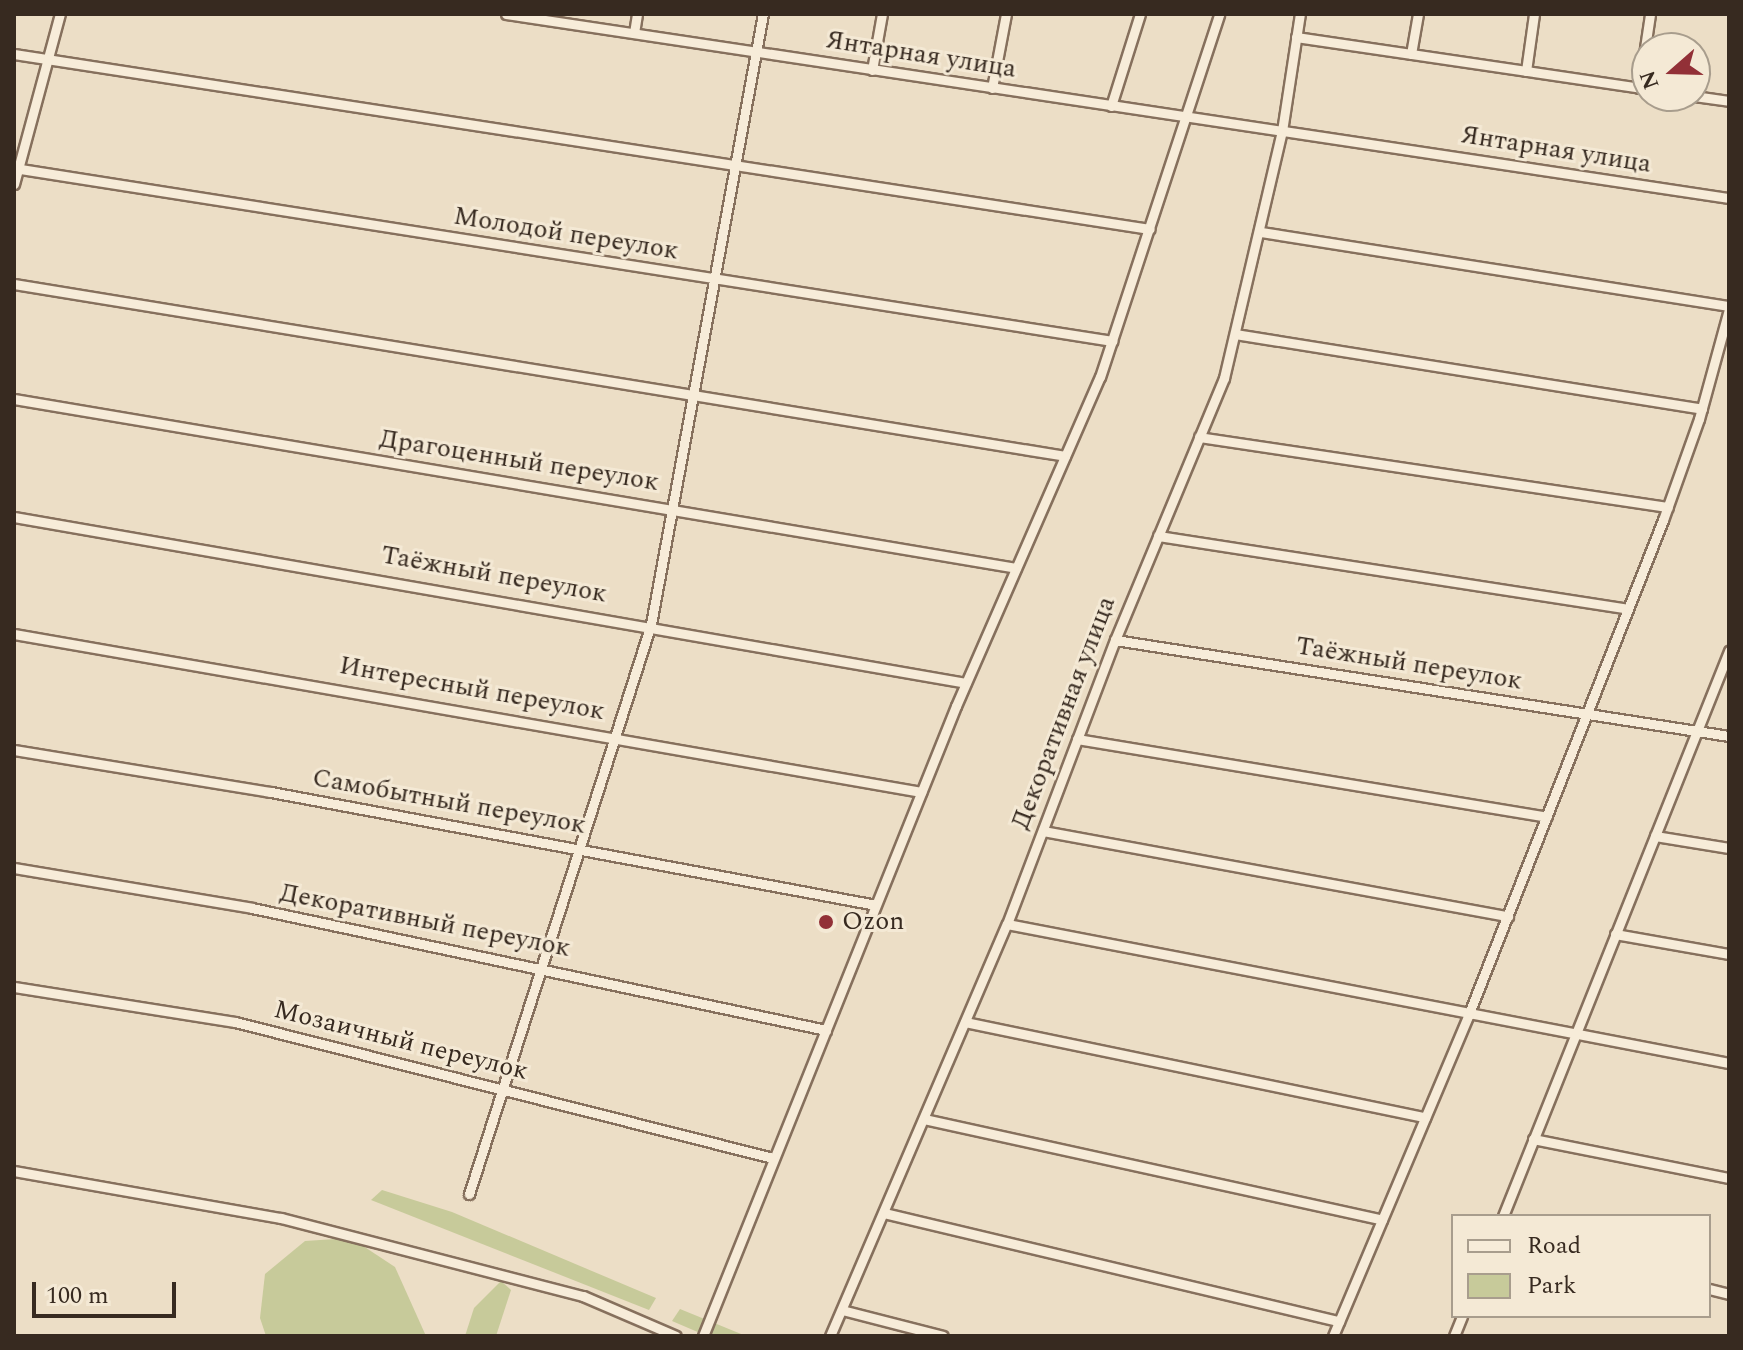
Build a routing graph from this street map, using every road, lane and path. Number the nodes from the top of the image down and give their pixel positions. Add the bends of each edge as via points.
1 (60, 14) edge
2 (506, 14) edge
3 (514, 14) edge
4 (637, 14) edge
5 (763, 14) edge
6 (882, 14) edge
7 (1006, 14) edge
8 (1140, 14) edge
9 (1219, 14) edge
10 (1300, 14) edge
11 (1418, 14) edge
12 (1534, 14) edge
13 (634, 33) junction
14 (1296, 37) junction
15 (757, 52) junction
16 (14, 54) edge
17 (1411, 54) junction
18 (47, 60) junction
19 (872, 70) junction
20 (1526, 71) junction
21 (1631, 86) edge
22 (992, 88) junction
23 (1111, 106) junction
24 (1187, 117) junction
25 (1282, 131) junction
26 (734, 166) junction
27 (16, 168) edge
28 (14, 184) edge
29 (1729, 198) edge
30 (1150, 229) junction
31 (1261, 232) junction
32 (713, 279) junction
33 (14, 284) edge
34 (1729, 308) edge
35 (1235, 334) junction
36 (1112, 341) junction
37 (693, 395) junction
38 (14, 399) edge
39 (1702, 409) junction
40 (1199, 437) junction
41 (1065, 456) junction
42 (1668, 507) junction
43 (674, 509) junction
44 (14, 517) edge
45 (1158, 536) junction
46 (1016, 568) junction
47 (1627, 609) junction
48 (651, 624) junction
49 (14, 634) edge
50 (1115, 640) junction
51 (1729, 651) edge
52 (966, 683) junction
53 (1587, 714) junction
54 (1697, 731) junction
55 (615, 736) junction
56 (1729, 736) edge
57 (1077, 739) junction
58 (14, 750) edge
59 (921, 792) junction
60 (1547, 817) junction
61 (1043, 831) junction
62 (1655, 836) junction
63 (579, 848) junction
64 (1729, 848) edge
65 (14, 868) edge
66 (876, 905) junction
67 (1508, 916) junction
68 (1007, 924) junction
69 (1615, 934) junction
70 (1729, 954) edge
71 (542, 966) junction
72 (14, 987) edge
73 (1468, 1014) junction
74 (965, 1022) junction
75 (826, 1030) junction
76 (1575, 1035) junction
77 (1729, 1063) edge
78 (503, 1088) junction
79 (1425, 1117) junction
80 (924, 1119) junction
81 (1533, 1139) junction
82 (773, 1158) junction
83 (14, 1171) edge
84 (1729, 1178) edge
85 (469, 1194) dead end
86 (884, 1213) junction
87 (1504, 1214) edge
88 (1382, 1220) junction
89 (842, 1310) junction
90 (1339, 1321) junction
91 (676, 1336) edge
92 (703, 1336) edge
93 (830, 1336) edge
94 (943, 1336) edge
95 (1333, 1336) edge

1 - 18 street
2 - 3 street, Янтарная улица
3 - 13 street, Янтарная улица
4 - 13 street
5 - 15 street
6 - 19 street
7 - 22 street
8 - 23 street
9 - 24 street
10 - 14 street, Декоративная улица
11 - 17 street
12 - 20 street
13 - 15 street, Янтарная улица
14 - 17 street
14 - 25 street, Декоративная улица
15 - 19 street, Янтарная улица
15 - 26 street
16 - 18 street
17 - 20 street
18 - 26 street
18 - 27 street
19 - 22 street, Янтарная улица
20 - 21 street
22 - 23 street, Янтарная улица
23 - 24 street, Янтарная улица
24 - 25 street, Янтарная улица
24 - 30 street
25 - 29 street, Янтарная улица
25 - 31 street, Декоративная улица
26 - 30 street
26 - 32 street
27 - 28 street
27 - 32 street, Молодой переулок
30 - 36 street
31 - 34 street
31 - 35 street, Декоративная улица
32 - 36 street, Молодой переулок
32 - 37 street
33 - 37 street
34 - 39 street
35 - 39 street
35 - 40 street, Декоративная улица
36 - 41 street
37 - 41 street
37 - 43 street
38 - 43 street, Драгоценный переулок
39 - 42 street
40 - 42 street
40 - 45 street, Декоративная улица
41 - 46 street
42 - 47 street
43 - 46 street, Драгоценный переулок
43 - 48 street
44 - 48 street, Таёжный переулок
45 - 47 street
45 - 50 street, Декоративная улица
46 - 52 street
47 - 53 street
48 - 52 street, Таёжный переулок
48 - 55 street
49 - 55 street, Интересный переулок
50 - 53 street, Таёжный переулок
50 - 57 street, Декоративная улица
51 - 54 street
52 - 59 street
53 - 54 street, Таёжный переулок
53 - 60 street
54 - 56 street, Таёжный переулок
54 - 62 street
55 - 59 street, Интересный переулок
55 - 63 street
57 - 60 street
57 - 61 street, Декоративная улица
58 - 63 street, Самобытный переулок
59 - 66 street
60 - 67 street
61 - 67 street
61 - 68 street, Декоративная улица
62 - 64 street
62 - 69 street
63 - 66 street, Самобытный переулок
63 - 71 street
65 - 71 street, Декоративный переулок via 252,908
66 - 75 street
67 - 73 street
68 - 73 street
68 - 74 street, Декоративная улица
69 - 70 street
69 - 76 street
71 - 75 street, Декоративный переулок
71 - 78 street
72 - 78 street, Мозаичный переулок via 235,1022
73 - 76 street
73 - 79 street
74 - 79 street
74 - 80 street, Декоративная улица
75 - 82 street
76 - 77 street
76 - 81 street
78 - 82 street, Мозаичный переулок
78 - 85 street
79 - 88 street
80 - 86 street, Декоративная улица
80 - 88 street
81 - 84 street
81 - 87 street
82 - 92 street
83 - 91 street via 281,1218 583,1296
86 - 89 street, Декоративная улица
86 - 90 street
88 - 90 street
89 - 93 street, Декоративная улица
89 - 94 street
90 - 95 street

